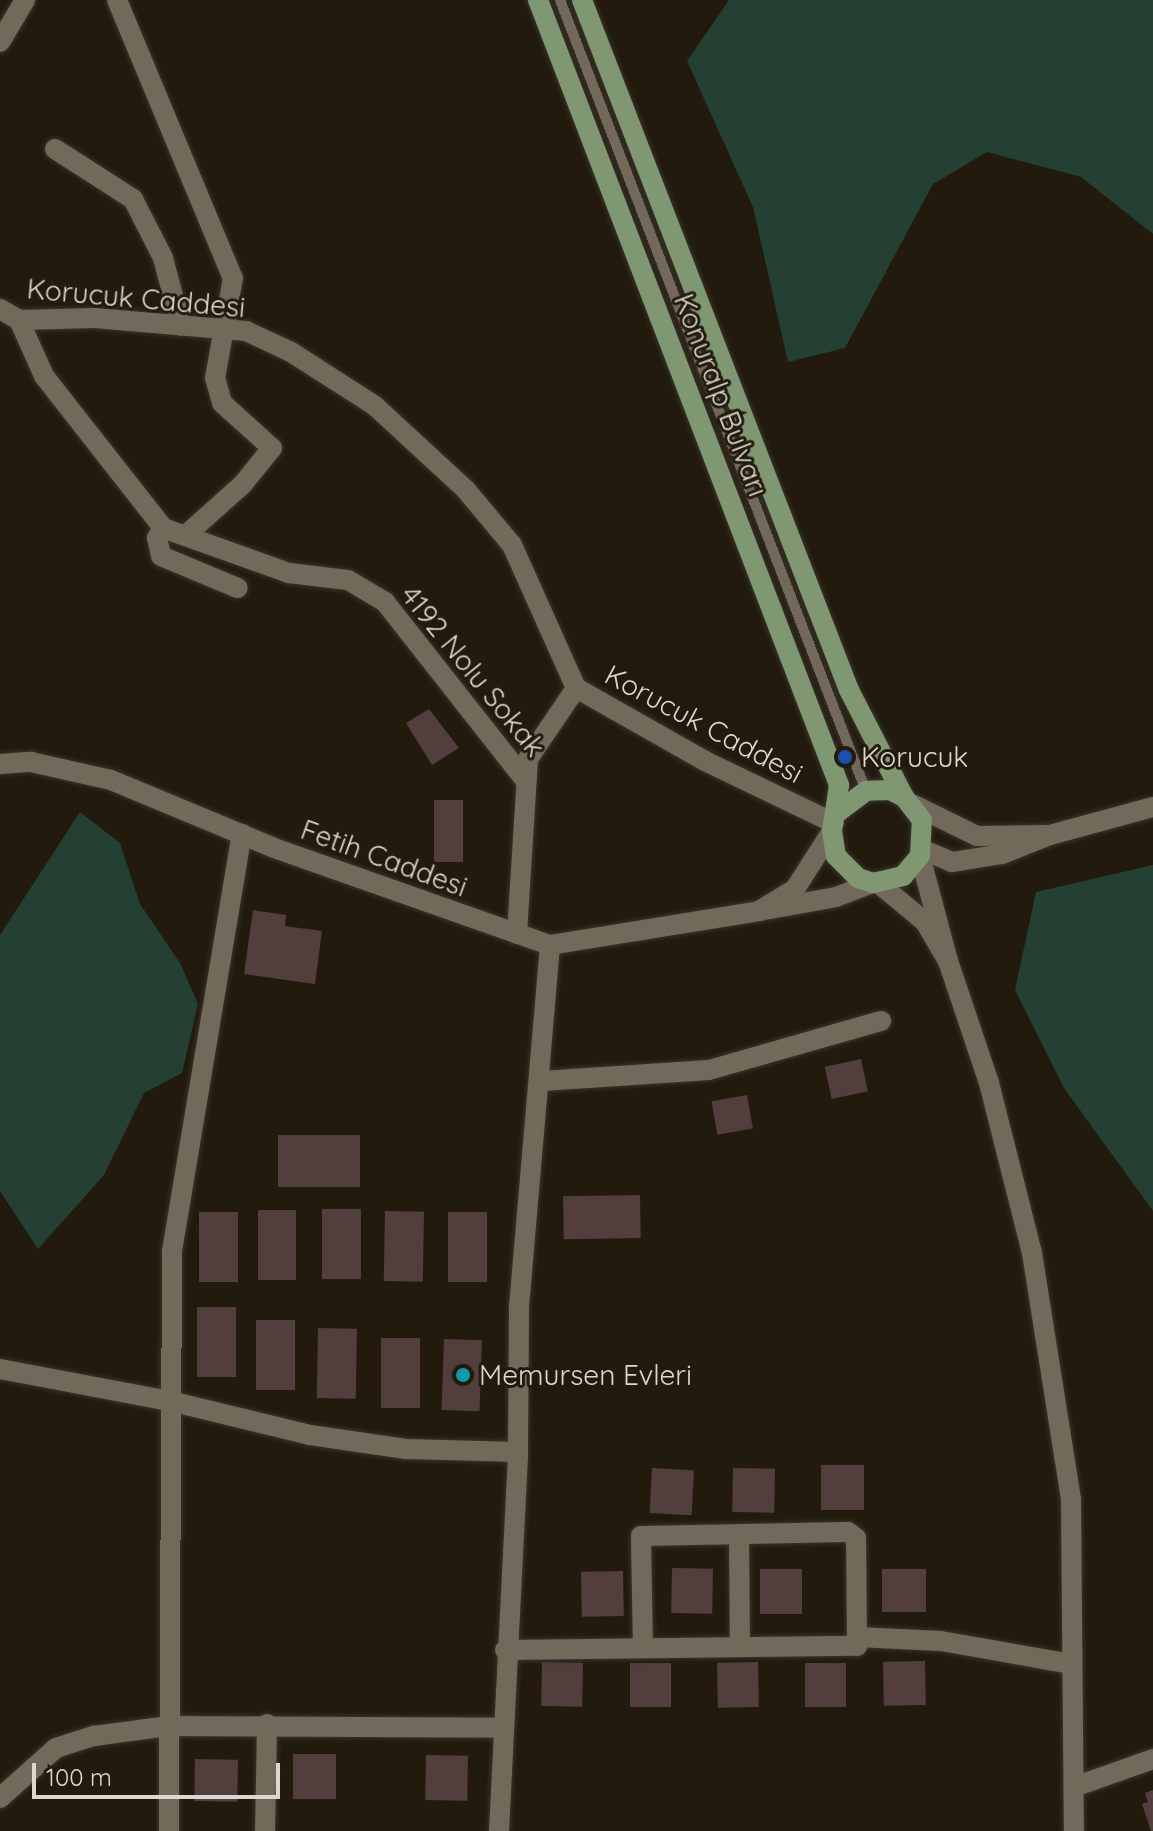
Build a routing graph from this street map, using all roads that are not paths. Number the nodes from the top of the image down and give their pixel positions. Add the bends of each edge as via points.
1 (25, 0) edge
2 (117, 0) edge
3 (538, 0) edge
4 (560, 0) edge
5 (582, 0) edge
6 (0, 42) edge
7 (55, 149) dead end
8 (0, 309) edge
9 (19, 320) junction
10 (181, 326) junction
11 (221, 329) junction
12 (163, 528) junction
13 (186, 535) junction
14 (238, 588) dead end
15 (576, 688) junction
16 (0, 764) edge
17 (526, 781) junction
18 (866, 791) junction
19 (909, 801) junction
20 (1153, 807) edge
21 (835, 822) junction
22 (242, 834) junction
23 (1050, 835) junction
24 (921, 852) junction
25 (875, 882) junction
26 (759, 911) junction
27 (517, 934) junction
28 (550, 945) junction
29 (948, 961) junction
30 (881, 1021) dead end
31 (542, 1081) junction
32 (0, 1369) edge
33 (174, 1402) junction
34 (518, 1452) junction
35 (739, 1535) junction
36 (857, 1637) junction
37 (740, 1647) junction
38 (643, 1648) junction
39 (505, 1650) junction
40 (1072, 1664) junction
41 (267, 1724) junction
42 (169, 1726) junction
43 (501, 1728) junction
44 (1153, 1759) edge
45 (1074, 1787) junction
46 (0, 1798) edge
47 (169, 1831) edge
48 (265, 1831) edge
49 (499, 1831) edge
50 (1074, 1831) edge

1 - 6 street
2 - 11 street via 233,278
3 - 21 main road, Konuralp Bulvarı via 782,627 839,785
4 - 18 lane
5 - 19 main road, Konuralp Bulvarı via 849,690
7 - 10 street via 133,199 163,258
8 - 9 street, Korucuk Caddesi
9 - 10 street, Korucuk Caddesi via 95,318
9 - 12 street via 44,376
10 - 11 street, Korucuk Caddesi
11 - 13 street via 215,378 222,403 272,448 243,484
11 - 15 street, Korucuk Caddesi via 246,331 291,352 374,405 466,490 512,545
12 - 13 street, 4192 Nolu Sokak
12 - 14 street via 157,538 161,556
13 - 17 street, 4192 Nolu Sokak via 289,573 348,580 385,602
15 - 17 street via 528,759
15 - 21 street, Korucuk Caddesi via 705,761
16 - 22 street, Fetih Caddesi via 31,762 111,780
17 - 27 street
18 - 19 main road via 890,790
18 - 21 main road
19 - 23 street via 977,836
19 - 24 main road via 922,820
20 - 23 street
21 - 25 main road via 836,856 845,869
21 - 26 street, Fetih Caddesi via 795,889
22 - 27 street, Fetih Caddesi
22 - 33 street via 172,1251
23 - 24 street via 1002,854 952,862
24 - 25 main road via 903,876
24 - 29 street
25 - 26 street, Fetih Caddesi via 836,897
25 - 29 street via 925,922
26 - 28 street, Fetih Caddesi
27 - 28 street, Fetih Caddesi
28 - 31 street
29 - 40 street via 989,1083 1032,1253 1071,1500
30 - 31 street via 709,1070
31 - 34 street via 519,1307
32 - 33 street
33 - 34 street via 310,1435 406,1449
33 - 42 street
34 - 39 street
35 - 36 street via 853,1533
35 - 37 street
35 - 38 street via 641,1536
36 - 37 street via 857,1646
36 - 40 street via 941,1641
37 - 38 street
38 - 39 street
39 - 43 street
40 - 45 street
41 - 42 street
41 - 43 street
41 - 48 street
42 - 46 street via 94,1736 56,1748
42 - 47 street
43 - 49 street
44 - 45 street
45 - 50 street

